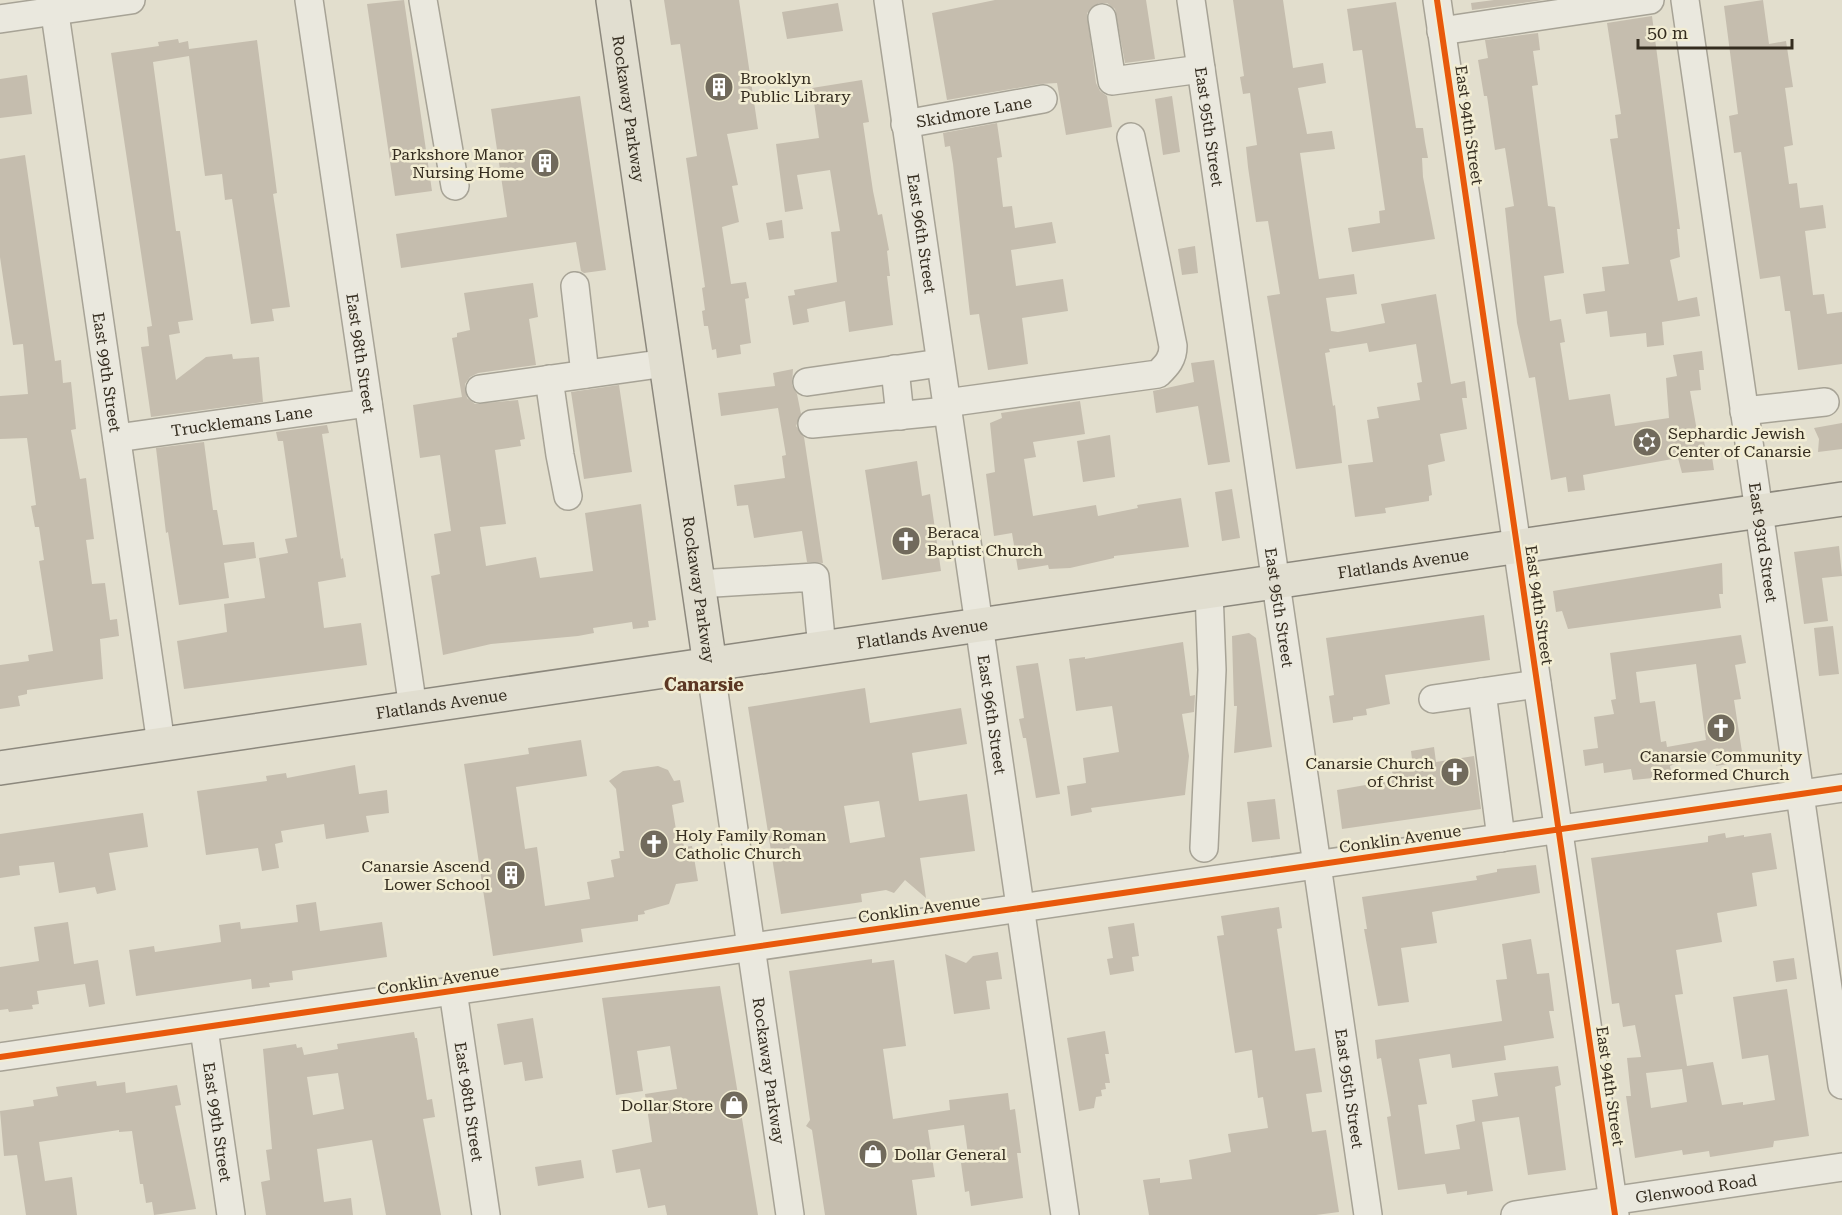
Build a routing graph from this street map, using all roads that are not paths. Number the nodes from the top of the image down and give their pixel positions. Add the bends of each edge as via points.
1 (131, 0) edge
2 (309, 0) edge
3 (423, 0) edge
4 (613, 0) edge
5 (888, 0) edge
6 (1191, 0) edge
7 (1437, 0) edge
8 (1650, 0) edge
9 (1685, 0) edge
10 (54, 6) edge
11 (1102, 18) dead end
12 (0, 19) edge
13 (1441, 31) junction
14 (1201, 69) junction
15 (1043, 99) dead end
16 (905, 124) junction
17 (1131, 137) dead end
18 (455, 186) dead end
19 (575, 286) dead end
20 (666, 363) junction
21 (940, 363) junction
22 (895, 369) junction
23 (585, 374) junction
24 (549, 379) junction
25 (807, 382) dead end
26 (480, 389) dead end
27 (1826, 402) dead end
28 (368, 403) junction
29 (946, 407) junction
30 (1744, 411) junction
31 (900, 416) junction
32 (812, 424) dead end
33 (117, 438) junction
34 (568, 496) dead end
35 (1842, 499) edge
36 (1759, 511) junction
37 (1517, 547) junction
38 (1276, 582) junction
39 (698, 584) junction
40 (1209, 591) junction
41 (978, 625) junction
42 (822, 648) junction
43 (710, 665) junction
44 (1537, 684) junction
45 (1482, 692) junction
46 (1433, 699) dead end
47 (413, 708) junction
48 (161, 744) junction
49 (0, 768) edge
50 (1842, 788) edge
51 (1800, 795) junction
52 (1558, 829) junction
53 (1501, 838) junction
54 (1204, 849) dead end
55 (1317, 865) junction
56 (1020, 908) junction
57 (751, 947) junction
58 (453, 991) junction
59 (204, 1029) junction
60 (0, 1057) edge
61 (1842, 1085) edge
62 (1842, 1167) edge
63 (1613, 1208) edge
64 (231, 1215) edge
65 (486, 1215) edge
66 (790, 1215) edge
67 (1065, 1215) edge
68 (1368, 1215) edge
69 (1515, 1215) edge

1 - 10 street
2 - 28 street, East 98th Street
3 - 18 street
4 - 20 main road, Rockaway Parkway
5 - 16 street, East 96th Street
6 - 14 street, East 95th Street
7 - 13 street, East 94th Street
8 - 13 street
9 - 30 street, East 93rd Street
10 - 12 street
10 - 33 street, East 99th Street
11 - 14 street via 1112,81
13 - 37 street, East 94th Street
14 - 38 street, East 95th Street
15 - 16 street, Skidmore Lane
16 - 21 street, East 96th Street
17 - 29 street via 1173,356 1158,375
19 - 23 street
20 - 23 street
20 - 39 main road, Rockaway Parkway
21 - 22 street
21 - 29 street, East 96th Street
22 - 25 street
22 - 31 street
23 - 24 street
24 - 26 street
24 - 34 street
27 - 30 street
28 - 33 street, Trucklemans Lane
28 - 47 street, East 98th Street
29 - 31 street
29 - 41 street, East 96th Street
30 - 36 street, East 93rd Street
31 - 32 street
33 - 48 street, East 99th Street
35 - 36 main road, Flatlands Avenue
36 - 37 main road, Flatlands Avenue
36 - 51 street, East 93rd Street
37 - 38 main road, Flatlands Avenue
37 - 44 street, East 94th Street
38 - 40 main road, Flatlands Avenue
38 - 55 street, East 95th Street
39 - 42 street via 815,577
39 - 43 main road, Rockaway Parkway
40 - 41 main road, Flatlands Avenue
40 - 54 street via 1212,670
41 - 42 main road, Flatlands Avenue
41 - 56 street, East 96th Street
42 - 43 main road, Flatlands Avenue
43 - 47 main road, Flatlands Avenue
43 - 57 street, Rockaway Parkway
44 - 45 street
44 - 52 street, East 94th Street
45 - 46 street
45 - 53 street
47 - 48 main road, Flatlands Avenue
48 - 49 main road, Flatlands Avenue
50 - 51 street, Conklin Avenue
51 - 52 street, Conklin Avenue
51 - 61 street, East 93rd Street
52 - 53 street, Conklin Avenue
52 - 63 street, East 94th Street
53 - 55 street, Conklin Avenue
55 - 56 street, Conklin Avenue
55 - 68 street, East 95th Street
56 - 57 street, Conklin Avenue
56 - 67 street, East 96th Street
57 - 58 street, Conklin Avenue
57 - 66 street, Rockaway Parkway
58 - 59 street, Conklin Avenue
58 - 65 street, East 98th Street
59 - 60 street, Conklin Avenue
59 - 64 street, East 99th Street
62 - 63 street, Glenwood Road
63 - 69 street, Glenwood Road

